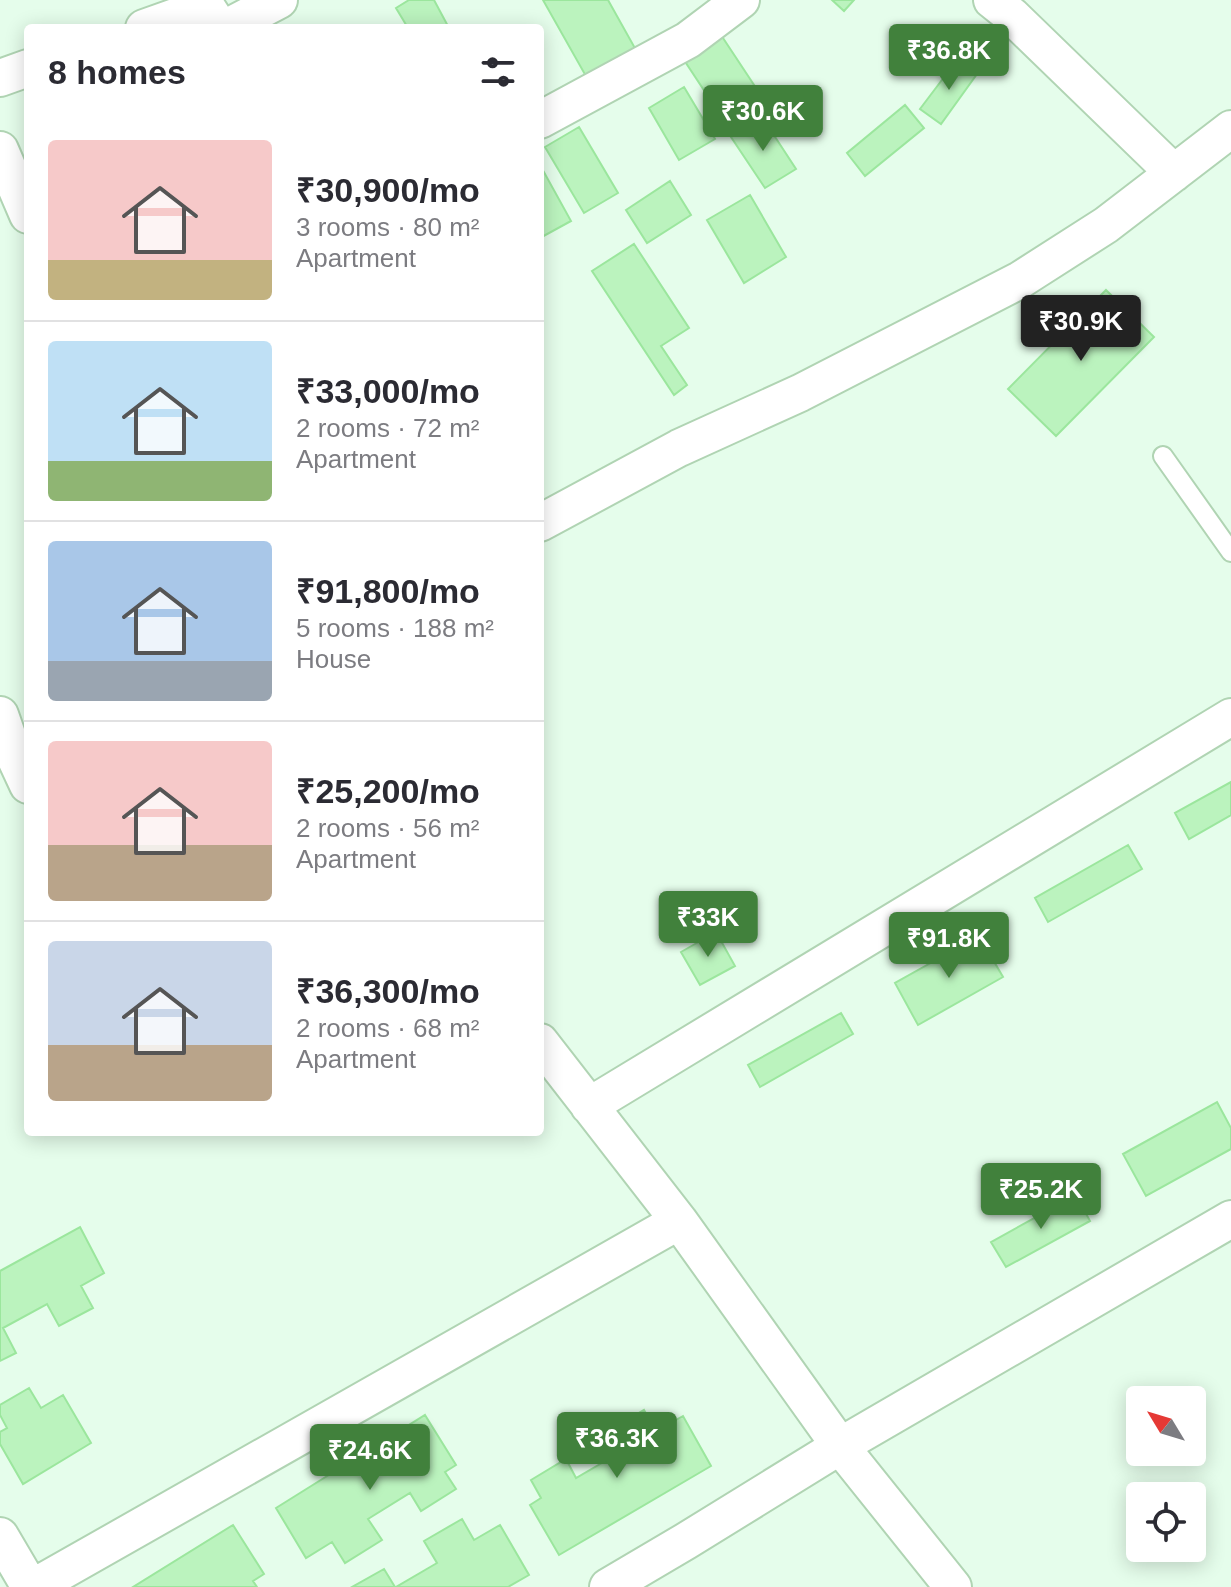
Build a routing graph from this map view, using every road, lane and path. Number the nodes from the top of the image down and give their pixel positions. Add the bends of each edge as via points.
1 (279, 0) edge
2 (741, 0) edge
3 (992, 0) edge
4 (214, 16) edge
5 (167, 24) edge
6 (24, 69) edge
7 (0, 78) edge
8 (544, 118) edge
9 (1231, 129) edge
10 (0, 150) edge
11 (1174, 173) junction
12 (24, 206) edge
13 (1163, 456) dead end
14 (544, 521) edge
15 (1231, 552) edge
16 (0, 715) edge
17 (1231, 717) edge
18 (14, 766) edge
19 (544, 1047) edge
20 (589, 1106) junction
21 (1231, 1219) edge
22 (679, 1221) junction
23 (840, 1446) junction
24 (0, 1536) edge
25 (32, 1587) edge
26 (608, 1587) edge
27 (953, 1587) edge

1 - 4 street
2 - 8 street via 688,40
3 - 11 street
4 - 5 street
6 - 7 street
9 - 11 street
10 - 12 street
11 - 14 street via 1020,280 800,393 679,448
13 - 15 lane
16 - 18 street
17 - 20 street
19 - 20 street
20 - 22 street
21 - 23 street
22 - 23 street
22 - 25 street
23 - 26 street
23 - 27 street
24 - 25 street

